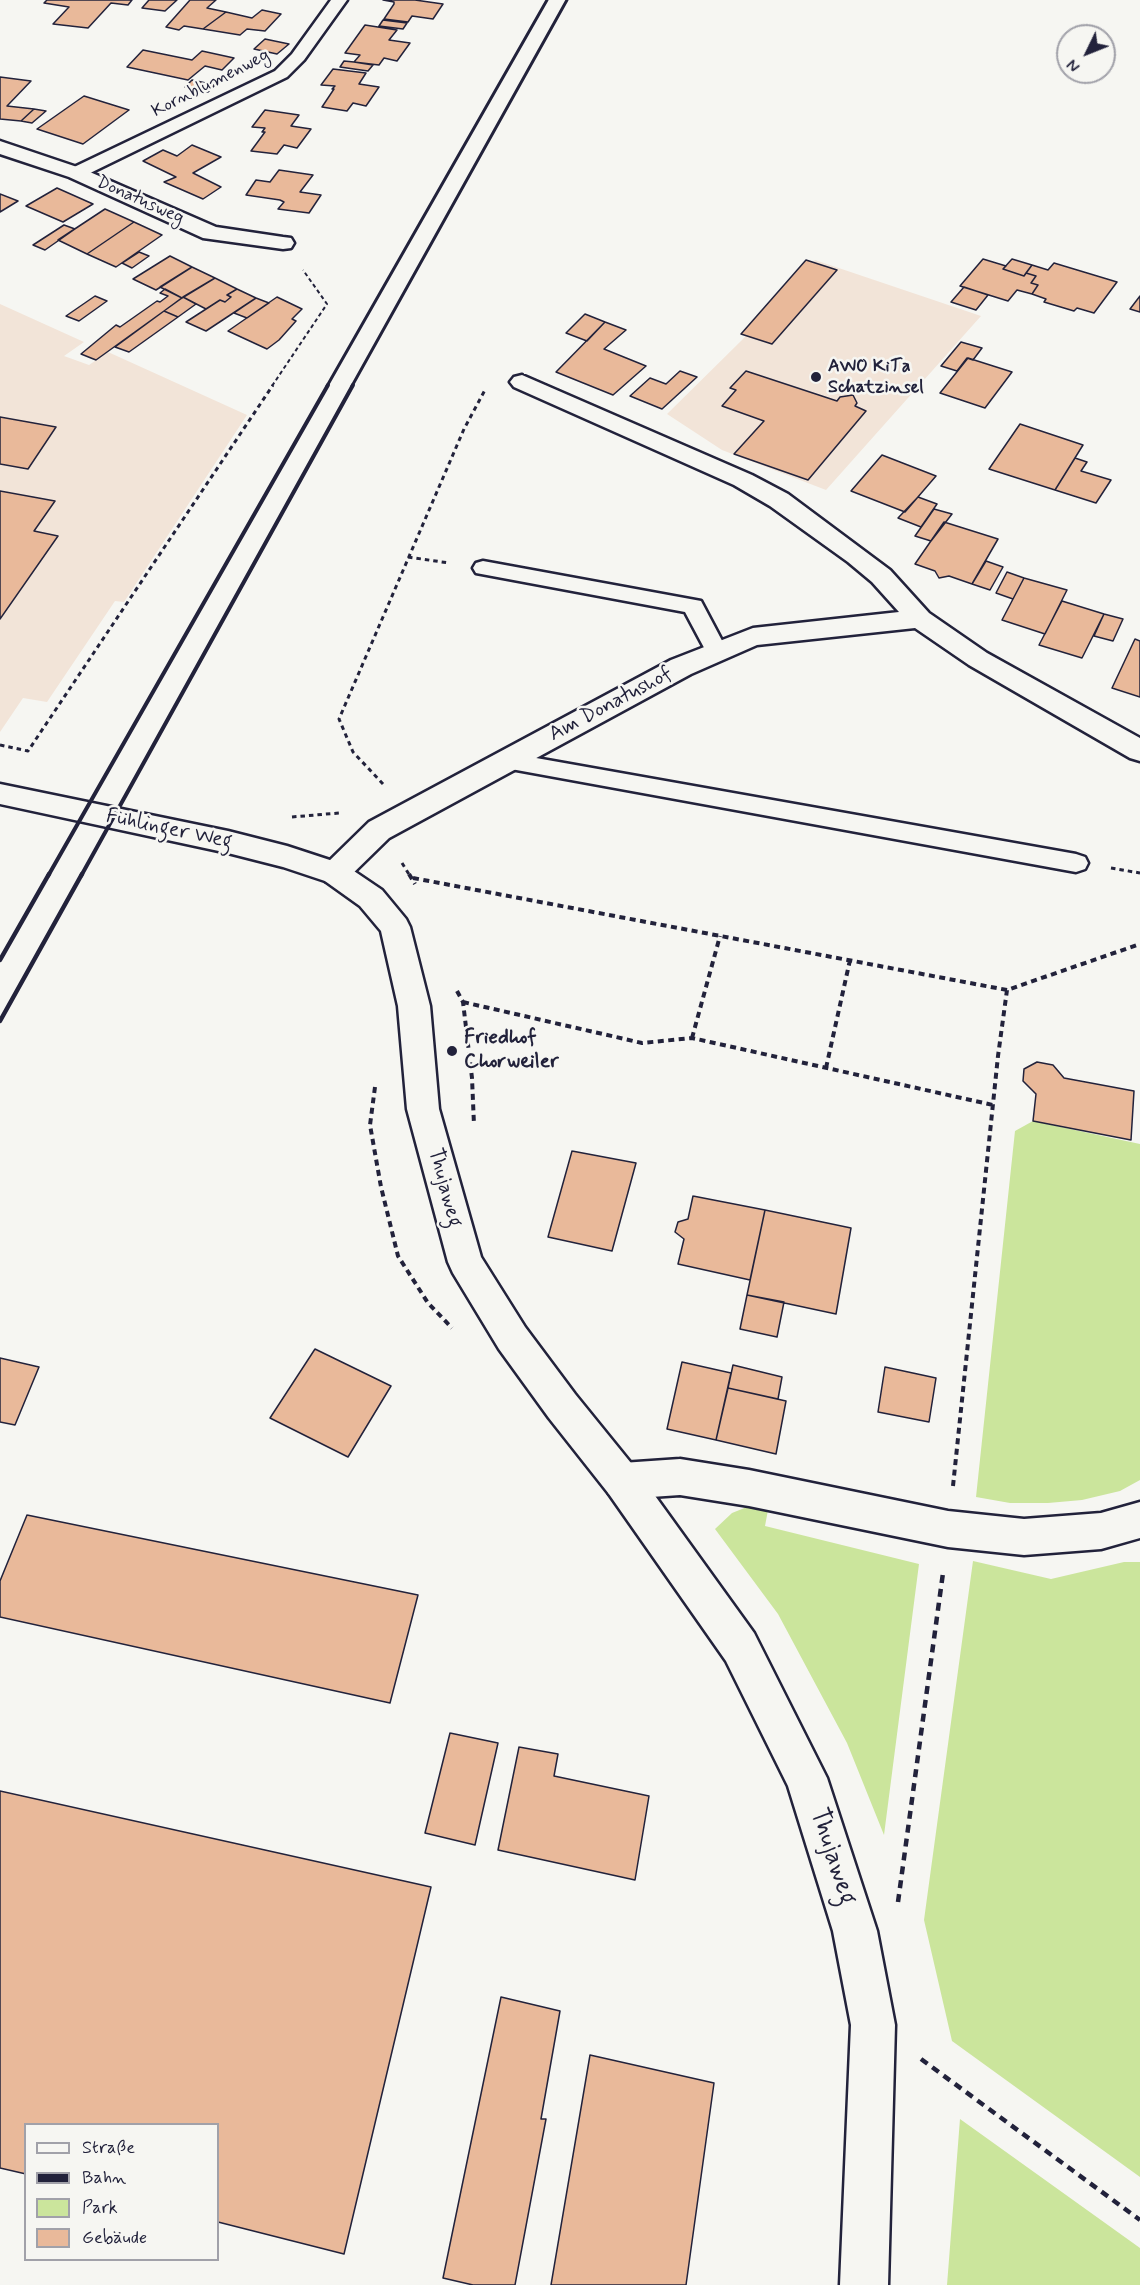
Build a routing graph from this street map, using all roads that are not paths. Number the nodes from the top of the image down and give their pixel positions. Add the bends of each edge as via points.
1 (315, 0) edge
2 (338, 1) edge
3 (0, 147) edge
4 (76, 173) junction
5 (283, 243) road end
6 (522, 382) road end
7 (483, 568) road end
8 (920, 619) junction
9 (717, 652) junction
10 (1140, 751) edge
11 (508, 761) junction
12 (0, 794) edge
13 (1076, 863) dead end
14 (335, 873) junction
15 (622, 1481) junction
16 (1140, 1520) edge
17 (864, 2285) edge

1 - 2 lane
2 - 4 lane, Kornblumenweg via 281,74
3 - 4 street, Donatusweg
4 - 5 street, Donatusweg via 211,233
6 - 8 street via 743,480 779,500 881,576
7 - 9 lane via 693,606
8 - 9 street, Am Donatushof via 753,637
8 - 10 street via 978,659
9 - 11 street, Am Donatushof via 607,705
11 - 13 lane
11 - 14 street, Am Donatushof via 379,830
12 - 14 street, Fühlinger Weg via 228,842
14 - 15 street, Thujaweg via 371,898 395,927 414,1006 423,1109 465,1262 512,1338
15 - 16 street via 680,1477 948,1529 1024,1537 1101,1531
15 - 17 street, Thujaweg via 740,1647 806,1778 855,1931 873,2025

